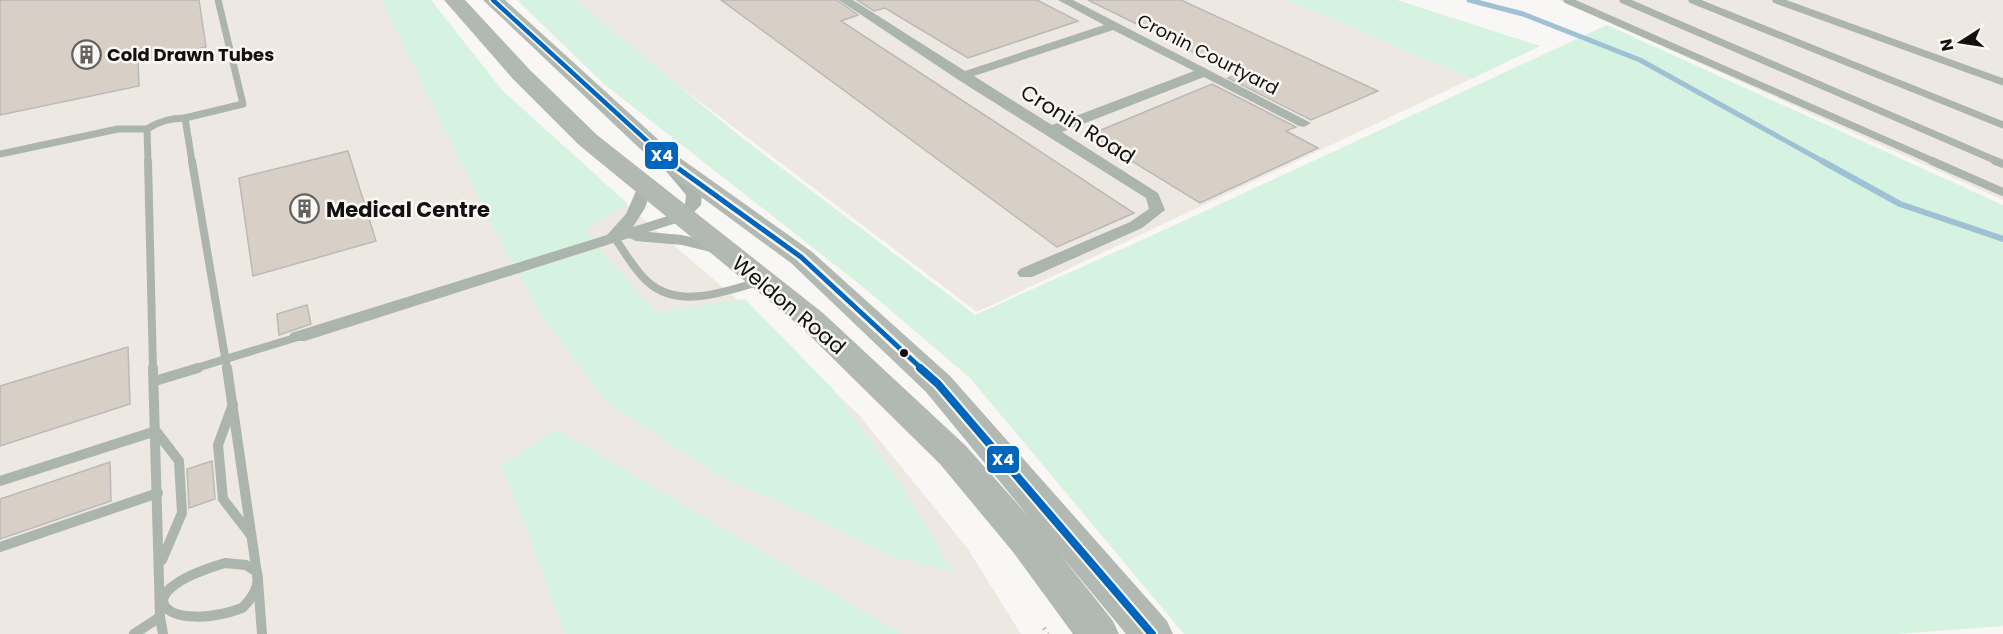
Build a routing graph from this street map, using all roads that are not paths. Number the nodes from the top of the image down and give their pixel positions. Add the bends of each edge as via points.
1 (218, 0) edge
2 (454, 0) edge
3 (493, 0) edge
4 (845, 0) edge
5 (1064, 0) edge
6 (1567, 0) edge
7 (1623, 0) edge
8 (1692, 0) edge
9 (1776, 0) edge
10 (1113, 26) junction
11 (1204, 72) junction
12 (963, 76) junction
13 (2003, 82) edge
14 (185, 118) junction
15 (1304, 123) dead end
16 (2003, 125) edge
17 (147, 129) junction
18 (1050, 131) junction
19 (0, 154) edge
20 (664, 158) junction
21 (2003, 164) edge
22 (644, 187) junction
23 (2003, 192) edge
24 (680, 216) junction
25 (614, 237) junction
26 (723, 250) junction
27 (1026, 273) dead end
28 (763, 280) junction
29 (298, 337) joint
30 (226, 360) junction
31 (155, 381) junction
32 (233, 403) junction
33 (156, 431) junction
34 (0, 481) edge
35 (158, 493) junction
36 (252, 536) junction
37 (0, 547) edge
38 (160, 565) junction
39 (258, 581) junction
40 (160, 617) junction
41 (211, 628) dead end
42 (168, 633) edge
43 (134, 634) edge
44 (262, 634) edge
45 (1098, 634) edge
46 (1152, 634) edge

1 - 14 lane via 243,104
2 - 22 highway, Weldon Road via 588,140
3 - 20 highway, Weldon Road
4 - 12 street, Cronin Road
5 - 10 street, Cronin Courtyard
6 - 23 lane
7 - 21 lane
8 - 16 lane
9 - 13 lane
10 - 11 street, Cronin Courtyard
10 - 12 street
11 - 15 street, Cronin Courtyard
11 - 18 street
12 - 18 street, Cronin Road
14 - 17 lane via 166,118
14 - 30 lane
17 - 19 lane via 118,129
17 - 31 lane
18 - 27 street, Cronin Road via 1153,196 1157,210 1136,225
20 - 24 street via 694,194 693,205
20 - 46 highway, Weldon Road via 801,257 938,384
22 - 24 highway, Weldon Road
22 - 25 street via 640,204
24 - 25 street
24 - 26 highway, Weldon Road
25 - 26 street via 663,237
25 - 28 lane via 650,284 662,292 694,297
25 - 29 street
26 - 28 highway, Weldon Road
28 - 45 highway, Weldon Road via 812,320 953,455 1027,541
29 - 30 lane
30 - 31 lane
30 - 32 lane
31 - 33 lane
32 - 36 lane
32 - 36 lane via 218,445 224,499
33 - 34 lane
33 - 35 lane
33 - 38 lane via 179,461 182,513
35 - 37 lane
35 - 38 lane
36 - 39 lane
38 - 40 lane
39 - 40 lane via 250,566 225,563 210,567 180,584 166,601
39 - 41 lane via 248,604
39 - 44 lane
40 - 42 lane
40 - 43 lane

